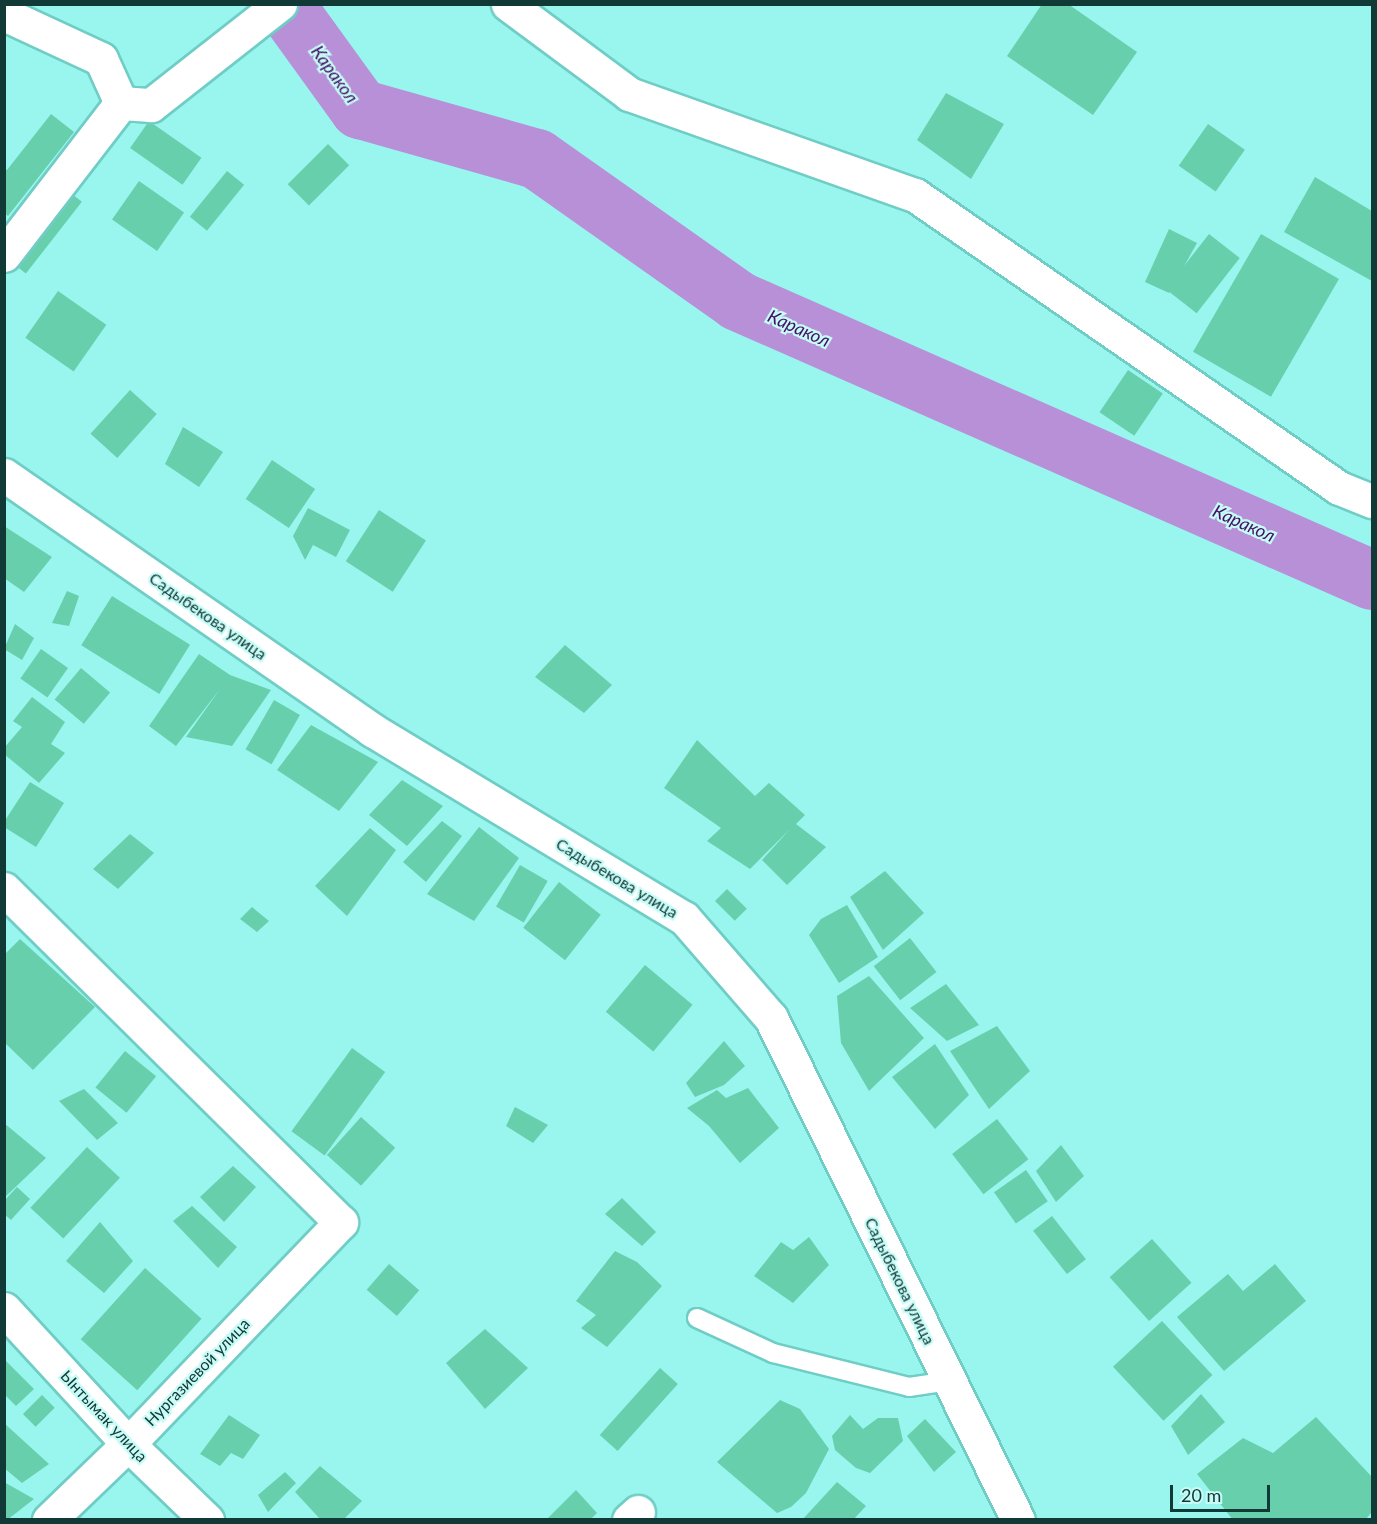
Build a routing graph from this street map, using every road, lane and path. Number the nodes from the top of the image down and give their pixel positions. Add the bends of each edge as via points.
1 (508, 4) edge
2 (276, 8) edge
3 (4, 14) edge
4 (121, 103) junction
5 (4, 255) edge
6 (5, 475) edge
7 (1372, 501) edge
8 (4, 889) edge
9 (4, 1308) edge
10 (697, 1318) dead end
11 (950, 1381) junction
12 (128, 1444) junction
13 (49, 1520) edge
14 (207, 1520) edge
15 (1018, 1520) edge

1 - 7 street via 629,94 915,195 1340,488
2 - 4 street via 151,105
3 - 4 street via 101,59
4 - 5 street
6 - 11 street, Садыбекова улица via 372,730 684,918 771,1018
8 - 12 street, Нургазиевой улица via 341,1222
9 - 12 street, Ынтымак улица
10 - 11 lane via 785,1356 909,1387
11 - 15 street, Садыбекова улица
12 - 13 street, Нургазиевой улица
12 - 14 street, Ынтымак улица

